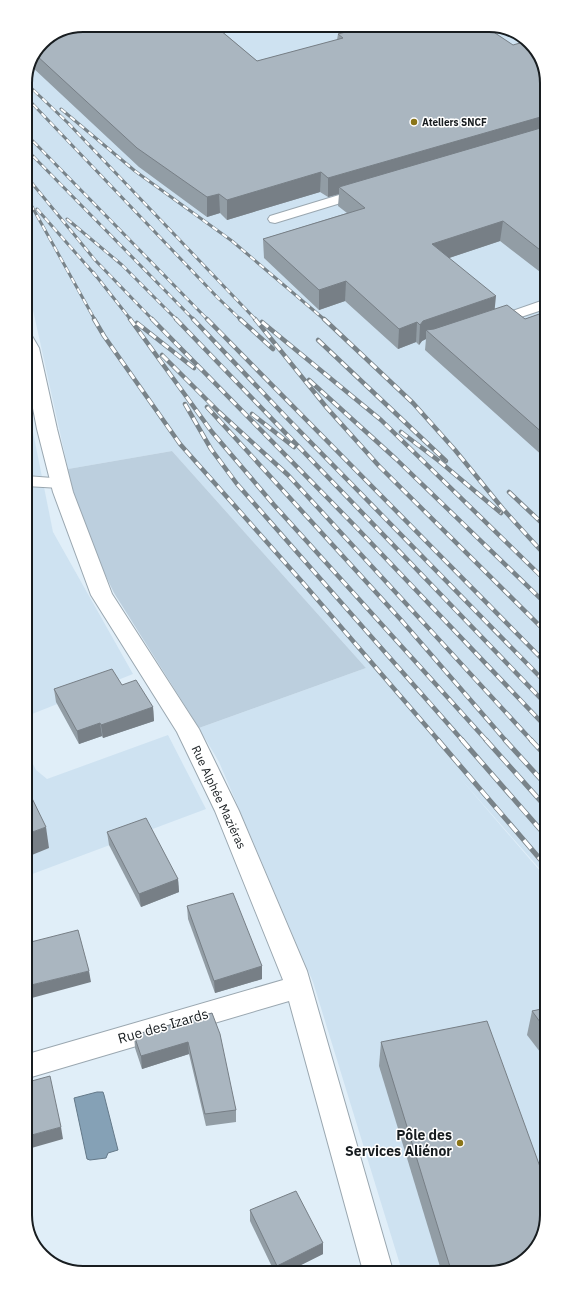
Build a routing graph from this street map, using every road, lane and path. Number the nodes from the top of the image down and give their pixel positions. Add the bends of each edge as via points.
1 (376, 188) edge
2 (275, 219) dead end
3 (540, 305) edge
4 (478, 327) edge
5 (32, 357) edge
6 (32, 481) edge
7 (60, 483) junction
8 (299, 987) junction
9 (32, 1065) edge
10 (377, 1266) edge

1 - 2 lane
3 - 4 lane
5 - 7 street, Rue Alphée Maziéras
6 - 7 lane
7 - 8 street, Rue Alphée Maziéras via 102,595 187,728 227,810
8 - 9 street, Rue des Izards
8 - 10 street, Rue Alphée Maziéras

